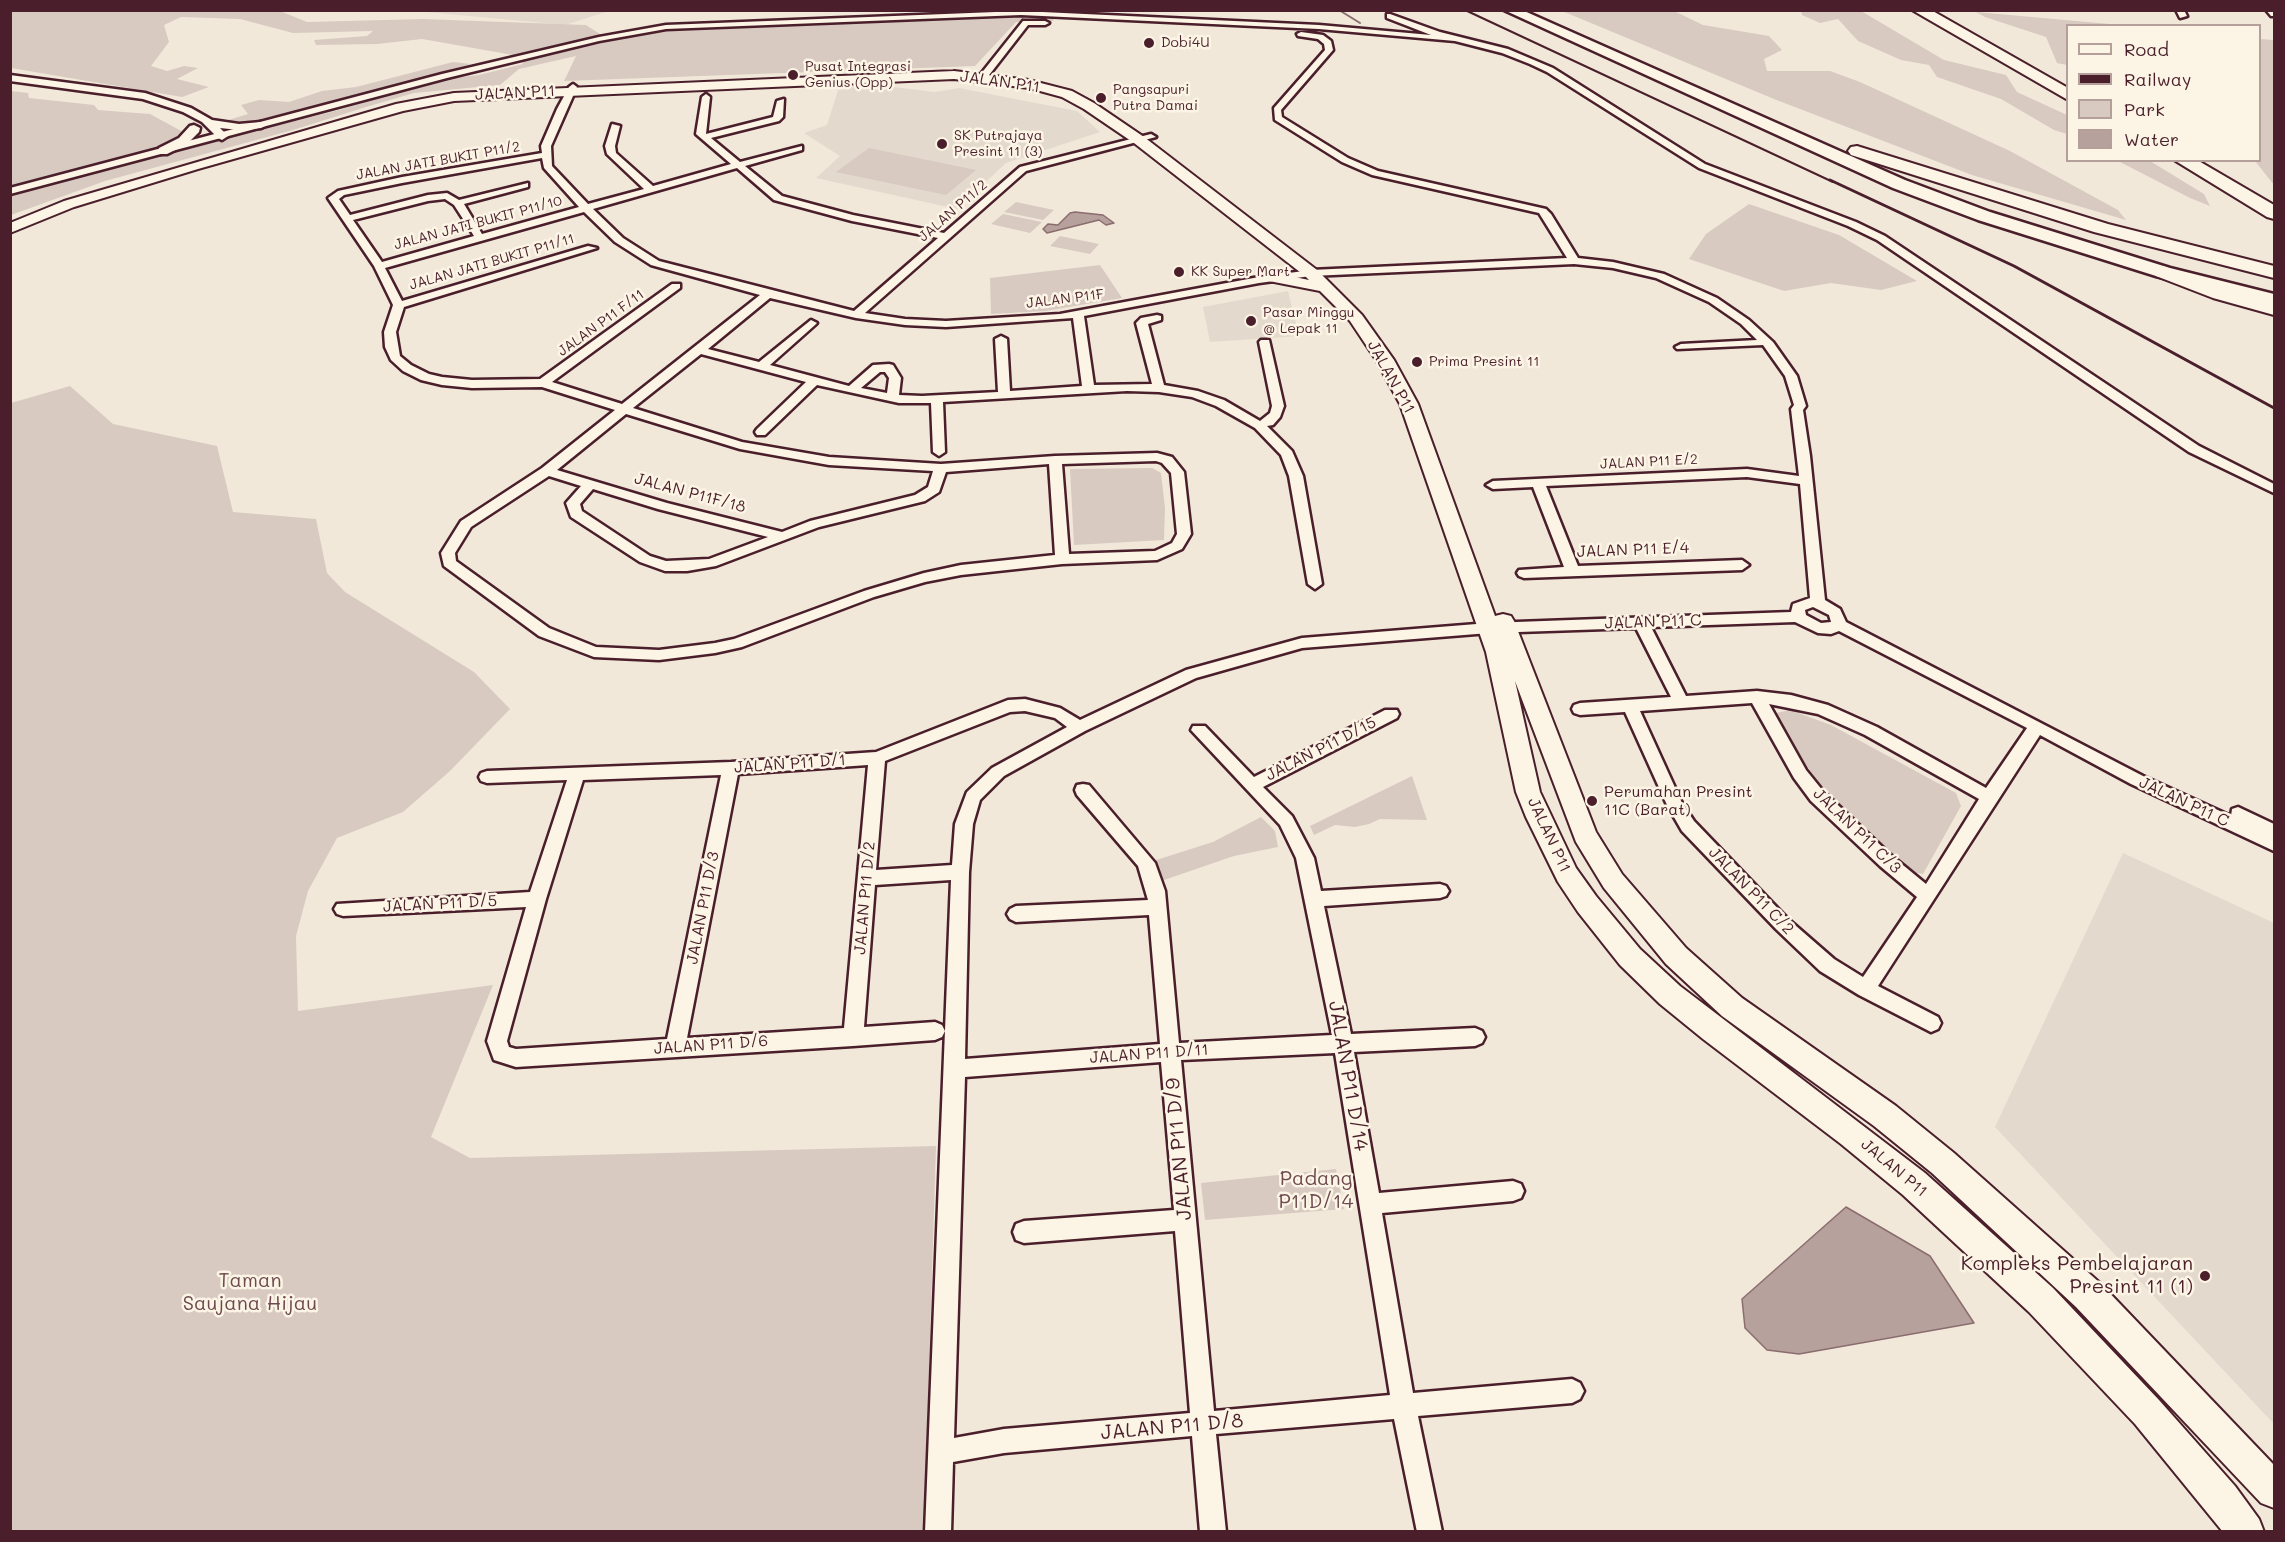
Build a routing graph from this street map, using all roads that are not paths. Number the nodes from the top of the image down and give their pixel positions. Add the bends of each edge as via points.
1 (1510, 10) edge
2 (1534, 10) edge
3 (1919, 10) edge
4 (1937, 10) edge
5 (2270, 10) edge
6 (2274, 14) edge
7 (1415, 26) junction
8 (1370, 31) junction
9 (1453, 39) junction
10 (985, 74) junction
11 (10, 78) edge
12 (2066, 83) edge
13 (10, 85) edge
14 (572, 89) junction
15 (2066, 94) edge
16 (706, 97) dead end
17 (781, 101) dead end
18 (212, 123) junction
19 (261, 125) junction
20 (615, 126) dead end
21 (194, 128) junction
22 (222, 136) junction
23 (704, 137) junction
24 (209, 139) junction
25 (1145, 139) junction
26 (240, 147) junction
27 (799, 148) dead end
28 (256, 149) junction
29 (164, 151) junction
30 (1857, 151) joint
31 (206, 155) junction
32 (546, 156) junction
33 (2186, 162) edge
34 (2209, 162) edge
35 (192, 166) junction
36 (738, 166) junction
37 (525, 185) dead end
38 (651, 190) junction
39 (10, 191) edge
40 (2274, 199) edge
41 (458, 203) junction
42 (586, 209) junction
43 (2274, 213) edge
44 (10, 217) edge
45 (347, 219) junction
46 (10, 229) edge
47 (945, 236) junction
48 (480, 238) junction
49 (592, 248) dead end
50 (1292, 258) junction
51 (1574, 261) junction
52 (379, 266) junction
53 (2163, 272) junction
54 (2273, 275) edge
55 (1275, 278) junction
56 (1322, 278) junction
57 (676, 286) dead end
58 (768, 294) junction
59 (1705, 299) junction
60 (2274, 300) edge
61 (399, 305) junction
62 (2274, 309) edge
63 (1078, 314) junction
64 (856, 315) junction
65 (1157, 318) dead end
66 (811, 323) dead end
67 (1001, 339) dead end
68 (1265, 342) dead end
69 (1759, 343) junction
70 (1681, 347) dead end
71 (699, 350) junction
72 (761, 367) junction
73 (814, 381) junction
74 (543, 383) junction
75 (1088, 388) junction
76 (1159, 388) junction
77 (851, 390) junction
78 (1004, 394) junction
79 (894, 398) junction
80 (937, 399) junction
81 (624, 409) junction
82 (1797, 409) junction
83 (1259, 425) junction
84 (762, 432) dead end
85 (939, 452) dead end
86 (1055, 460) junction
87 (940, 468) junction
88 (547, 471) junction
89 (1806, 481) junction
90 (1538, 483) junction
91 (589, 485) junction
92 (1493, 485) dead end
93 (2274, 489) edge
94 (782, 536) junction
95 (1062, 559) junction
96 (1742, 565) dead end
97 (1572, 570) junction
98 (1524, 573) dead end
99 (1315, 584) dead end
100 (1818, 603) junction
101 (1799, 617) junction
102 (1641, 622) junction
103 (1838, 624) junction
104 (1498, 628) junction
105 (1757, 698) junction
106 (1681, 702) junction
107 (1630, 705) junction
108 (1580, 709) dead end
109 (1391, 714) dead end
110 (2037, 726) junction
111 (1079, 727) junction
112 (1199, 730) dead end
113 (2095, 756) junction
114 (877, 758) junction
115 (731, 768) junction
116 (577, 774) junction
117 (487, 777) dead end
118 (1252, 785) junction
119 (1083, 790) dead end
120 (1989, 796) junction
121 (2274, 831) edge
122 (2274, 843) edge
123 (960, 872) junction
124 (868, 878) junction
125 (1440, 891) dead end
126 (1928, 896) junction
127 (537, 899) junction
128 (1313, 899) junction
129 (1158, 907) junction
130 (343, 909) dead end
131 (1016, 914) dead end
132 (1866, 989) junction
133 (1931, 1023) dead end
134 (935, 1032) dead end
135 (853, 1037) junction
136 (1475, 1037) dead end
137 (1343, 1043) junction
138 (675, 1048) junction
139 (1171, 1052) junction
140 (955, 1069) junction
141 (1513, 1191) dead end
142 (1371, 1204) junction
143 (1185, 1220) junction
144 (1024, 1232) dead end
145 (1572, 1391) dead end
146 (1403, 1404) junction
147 (1204, 1424) junction
148 (940, 1452) junction
149 (2274, 1490) edge
150 (938, 1532) edge
151 (1213, 1532) edge
152 (1430, 1532) edge
153 (2246, 1532) edge

1 - 53 highway via 1899,184 1984,216
2 - 30 highway
3 - 15 highway
4 - 12 highway
5 - 6 street
7 - 8 street
7 - 8 street via 1390,16 1392,24
7 - 9 street
8 - 9 street
8 - 19 street via 1021,13 683,26 622,34 508,60
9 - 93 street via 1533,62 1702,166 1881,238 2194,449
10 - 14 main road, JALAN P11
10 - 25 main road, JALAN P11 via 1044,80 1076,91 1102,104
10 - 51 street via 1026,23 1270,32 1320,38 1329,43 1329,50 1277,110 1278,118 1345,160 1375,172 1542,211
11 - 18 street via 145,96
13 - 21 street via 130,101
14 - 26 main road, JALAN P11 via 475,89 416,98
14 - 28 main road, JALAN P11 via 432,100
14 - 32 street
16 - 23 street via 700,130
17 - 23 street via 776,119
18 - 19 street
18 - 22 street
19 - 22 street
20 - 38 street via 612,154
21 - 24 street
21 - 29 street via 188,137
22 - 24 street
23 - 36 street
24 - 29 street
25 - 47 street, JALAN P11/2 via 1023,169
25 - 50 main road, JALAN P11
25 - 56 main road, JALAN P11
26 - 28 main road via 235,152
26 - 31 main road, JALAN P11
27 - 36 street, JALAN JATI BUKIT P11/10
28 - 35 main road, JALAN P11
29 - 39 street
30 - 54 highway via 2101,228
31 - 35 main road via 220,156
31 - 44 main road, JALAN P11 via 98,185
32 - 42 street, JALAN P11F via 566,189
32 - 45 street, JALAN JATI BUKIT P11/2 via 336,195 333,198
33 - 43 highway
34 - 40 highway
35 - 46 main road, JALAN P11 via 69,204
36 - 38 street, JALAN JATI BUKIT P11/10
36 - 47 street via 778,198 852,218
37 - 41 street
38 - 42 street, JALAN JATI BUKIT P11/10
41 - 45 street via 440,196
41 - 48 street
42 - 48 street, JALAN JATI BUKIT P11/10
42 - 58 street, JALAN P11F via 619,240 655,263
45 - 52 street
47 - 64 street, JALAN P11/2
48 - 52 street, JALAN JATI BUKIT P11/10
49 - 61 street, JALAN JATI BUKIT P11/11
50 - 55 main road via 1290,268
50 - 56 main road, JALAN P11
51 - 56 street
51 - 59 street via 1660,276
52 - 61 street
53 - 60 highway
53 - 62 highway
55 - 56 main road
55 - 63 street, JALAN P11F
56 - 104 main road, JALAN P11 via 1385,360 1409,404
57 - 74 street, JALAN P11 F/11
58 - 64 street, JALAN P11F
58 - 71 street
59 - 69 street
59 - 82 street via 1730,311 1769,344 1791,376 1800,406
61 - 74 street via 390,332 391,347 395,358 408,368 442,381
63 - 64 street, JALAN P11F via 945,324
63 - 75 street
65 - 76 street via 1142,323
66 - 72 street
67 - 78 street
68 - 83 street via 1278,406 1269,422
69 - 70 street
69 - 82 street via 1782,376 1791,405
71 - 72 street
71 - 81 street
72 - 73 street
73 - 77 street
73 - 84 street
74 - 81 street
75 - 76 street
75 - 78 street
76 - 83 street via 1220,403
77 - 79 street
77 - 79 street via 877,368 889,368 895,378
78 - 80 street
79 - 80 street
80 - 85 street
81 - 87 street via 740,445 829,461
81 - 88 street
82 - 89 street
83 - 99 street via 1287,454 1296,476
86 - 87 street
86 - 95 street
86 - 95 street via 1146,456 1167,460 1177,472 1184,534 1177,546 1157,555
87 - 94 street via 934,489 928,494
88 - 91 street, JALAN P11F/18
88 - 95 street via 466,524 448,553 449,563 544,632 594,652 659,655 715,648 924,578
89 - 90 street, JALAN P11 E/2 via 1747,473
89 - 100 street
90 - 92 street, JALAN P11 E/2
90 - 97 street
91 - 94 street, JALAN P11F/18
91 - 94 street via 573,502 576,514 645,560 665,566 711,563
96 - 97 street, JALAN P11 E/4
97 - 98 street, JALAN P11 E/4
100 - 101 street via 1801,604
100 - 103 street via 1835,612
101 - 102 street, JALAN P11 C
101 - 103 street via 1818,628
102 - 104 street, JALAN P11 C
102 - 106 street
103 - 110 street, JALAN P11 C
104 - 111 street, JALAN P11 C via 1302,643 1191,674
104 - 149 main road, JALAN P11 via 1585,835 1613,881 1676,956 1732,1007 1943,1163 2088,1295
104 - 153 main road, JALAN P11 via 1497,652 1528,792 1538,817 1567,875 1630,957 1713,1030 1914,1184 2041,1300 2147,1412
105 - 106 street
105 - 120 street via 1822,709 1871,731
105 - 126 street, JALAN P11 C/3 via 1800,774 1817,796
106 - 107 street
107 - 108 street
107 - 132 street, JALAN P11 C/2 via 1688,826 1805,946
109 - 118 street, JALAN P11 D/15
110 - 113 street, JALAN P11 C
110 - 120 street
111 - 114 street, JALAN P11 D/1 via 1050,711 1025,705 1008,706
111 - 123 street, JALAN P11 C via 998,772 973,796 964,824
112 - 118 street, JALAN P11 D/14
113 - 121 street, JALAN P11 C via 2140,770
113 - 122 street, JALAN P11 C via 2137,780
114 - 115 street, JALAN P11 D/1
114 - 124 street, JALAN P11 D/2
115 - 116 street, JALAN P11 D/1
115 - 138 street, JALAN P11 D/3
116 - 117 street, JALAN P11 D/1
116 - 127 street
118 - 128 street, JALAN P11 D/14 via 1286,821 1297,839
119 - 129 street, JALAN P11 D/9 via 1146,863
120 - 126 street
123 - 124 street
123 - 140 street, JALAN P11 C
124 - 135 street, JALAN P11 D/2
125 - 128 street
126 - 132 street
127 - 130 street, JALAN P11 D/5
127 - 138 street, JALAN P11 D/6 via 497,1041 501,1054 516,1058
128 - 137 street, JALAN P11 D/14
129 - 131 street
129 - 139 street, JALAN P11 D/9
132 - 133 street, JALAN P11 C/2
134 - 135 street, JALAN P11 D/6
135 - 138 street, JALAN P11 D/6
136 - 137 street, JALAN P11 D/11
137 - 139 street, JALAN P11 D/11
137 - 142 street, JALAN P11 D/14
139 - 140 street, JALAN P11 D/11
139 - 143 street, JALAN P11 D/9
140 - 148 street, JALAN P11 C
141 - 142 street
142 - 146 street, JALAN P11 D/14
143 - 144 street
143 - 147 street, JALAN P11 D/9
145 - 146 street, JALAN P11 D/8
146 - 147 street, JALAN P11 D/8
146 - 152 street, JALAN P11 D/14
147 - 148 street, JALAN P11 D/8 via 1004,1441
147 - 151 street, JALAN P11 D/9
148 - 150 street, JALAN P11 C

